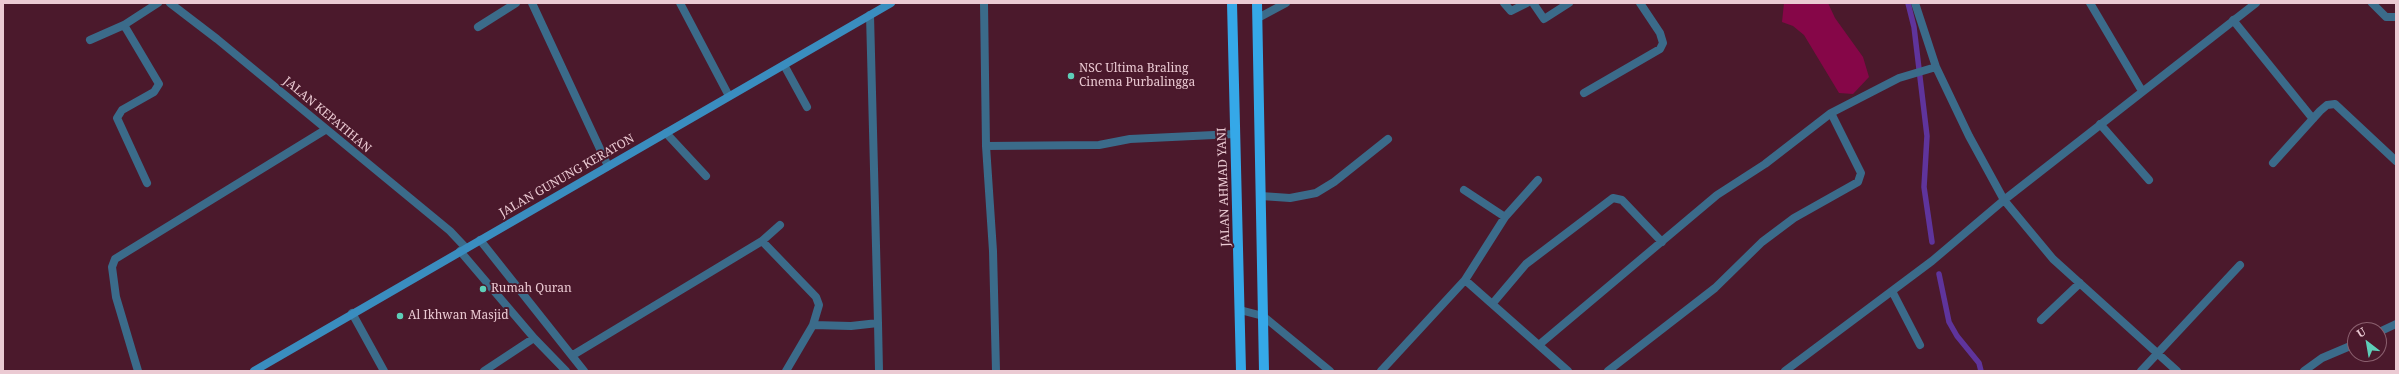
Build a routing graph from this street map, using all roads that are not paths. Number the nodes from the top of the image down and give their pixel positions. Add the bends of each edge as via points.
1 (158, 3) edge
2 (170, 3) edge
3 (516, 3) edge
4 (532, 3) edge
5 (680, 3) edge
6 (891, 3) edge
7 (984, 3) edge
8 (1232, 3) edge
9 (1257, 3) edge
10 (1286, 3) edge
11 (1504, 3) edge
12 (1527, 3) edge
13 (1533, 3) edge
14 (1569, 3) edge
15 (1640, 3) edge
16 (1915, 3) edge
17 (2090, 3) edge
18 (2256, 3) edge
19 (2372, 3) edge
20 (870, 15) junction
21 (2396, 17) edge
22 (1258, 18) junction
23 (2233, 20) junction
24 (124, 25) junction
25 (478, 27) dead end
26 (90, 40) dead end
27 (784, 65) junction
28 (1936, 67) junction
29 (2142, 91) junction
30 (1584, 93) dead end
31 (730, 96) junction
32 (806, 107) dead end
33 (1831, 114) junction
34 (2313, 118) junction
35 (2100, 124) junction
36 (325, 130) junction
37 (666, 133) junction
38 (1235, 134) junction
39 (1388, 139) dead end
40 (986, 146) junction
41 (2396, 161) edge
42 (2273, 163) dead end
43 (608, 166) junction
44 (706, 176) dead end
45 (1538, 180) dead end
46 (2149, 180) dead end
47 (147, 184) dead end
48 (1464, 190) dead end
49 (1261, 196) junction
50 (2004, 200) junction
51 (1505, 217) junction
52 (780, 225) dead end
53 (480, 240) junction
54 (762, 241) junction
55 (1662, 242) junction
56 (465, 248) junction
57 (2240, 265) dead end
58 (1464, 280) junction
59 (2080, 283) junction
60 (1892, 292) junction
61 (1493, 304) junction
62 (1240, 310) junction
63 (352, 313) junction
64 (1263, 316) junction
65 (2041, 320) dead end
66 (878, 323) junction
67 (813, 325) junction
68 (534, 338) junction
69 (1540, 344) junction
70 (1920, 345) dead end
71 (2347, 347) edge
72 (2157, 353) junction
73 (573, 355) junction
74 (138, 371) edge
75 (254, 371) edge
76 (384, 371) edge
77 (484, 371) edge
78 (566, 371) edge
79 (584, 371) edge
80 (786, 371) edge
81 (878, 371) edge
82 (996, 371) edge
83 (1241, 371) edge
84 (1264, 371) edge
85 (1330, 371) edge
86 (1382, 371) edge
87 (1568, 371) edge
88 (1608, 371) edge
89 (1785, 371) edge
90 (2141, 371) edge
91 (2177, 371) edge
92 (2304, 371) edge

1 - 24 street
2 - 36 street, JALAN KEPATIHAN via 218,39
3 - 25 street
4 - 43 street
5 - 31 street
6 - 20 street, JALAN GUNUNG KERATON
7 - 40 street
8 - 38 main road, JALAN AHMAD YANI
9 - 22 main road
10 - 22 street
11 - 12 street via 1511,11
13 - 14 street via 1544,19
15 - 30 street via 1660,33 1663,43 1660,49
16 - 28 street
17 - 29 street
18 - 23 street
19 - 21 street via 2386,17
20 - 27 street, JALAN GUNUNG KERATON
20 - 66 street
22 - 49 main road
23 - 29 street
23 - 34 street
24 - 26 street
24 - 47 street via 158,84 154,92 122,110 117,118
27 - 31 street, JALAN GUNUNG KERATON
27 - 32 street
28 - 33 street via 1899,78
28 - 50 street via 1969,136
29 - 35 street
31 - 37 street, JALAN GUNUNG KERATON
33 - 55 street via 1765,164 1717,195
33 - 88 street via 1861,173 1858,182 1794,218 1762,242 1715,288
34 - 41 street via 2327,105 2335,104
34 - 42 street
35 - 46 street
35 - 50 street
36 - 56 street, JALAN KEPATIHAN via 450,231
36 - 74 street via 115,259 112,267 116,297
37 - 43 street, JALAN GUNUNG KERATON
37 - 44 street
38 - 40 street via 1130,139 1098,145
38 - 62 main road, JALAN AHMAD YANI
39 - 49 street via 1316,193 1290,198
40 - 82 street
43 - 53 street, JALAN GUNUNG KERATON
45 - 51 street
48 - 51 street
49 - 64 main road
50 - 59 street via 2053,259
50 - 60 street
51 - 58 street
52 - 54 street
53 - 56 street, JALAN GUNUNG KERATON
53 - 73 street
54 - 67 street via 816,298 819,305
54 - 73 street
55 - 61 street via 1622,200 1613,198 1526,264
55 - 69 street
56 - 63 street, JALAN GUNUNG KERATON
56 - 68 street, JALAN KEPATIHAN
57 - 72 street
58 - 61 street
58 - 86 street
59 - 65 street
59 - 72 street
60 - 70 street
60 - 89 street
61 - 69 street
62 - 64 street
62 - 83 main road, JALAN AHMAD YANI
63 - 75 street, JALAN GUNUNG KERATON
63 - 76 street
64 - 84 main road
64 - 85 street
66 - 67 street via 850,326
66 - 81 street
67 - 80 street
68 - 77 street
68 - 78 street, JALAN KEPATIHAN
69 - 87 street
71 - 92 street via 2322,358
72 - 90 street
72 - 91 street
73 - 79 street

